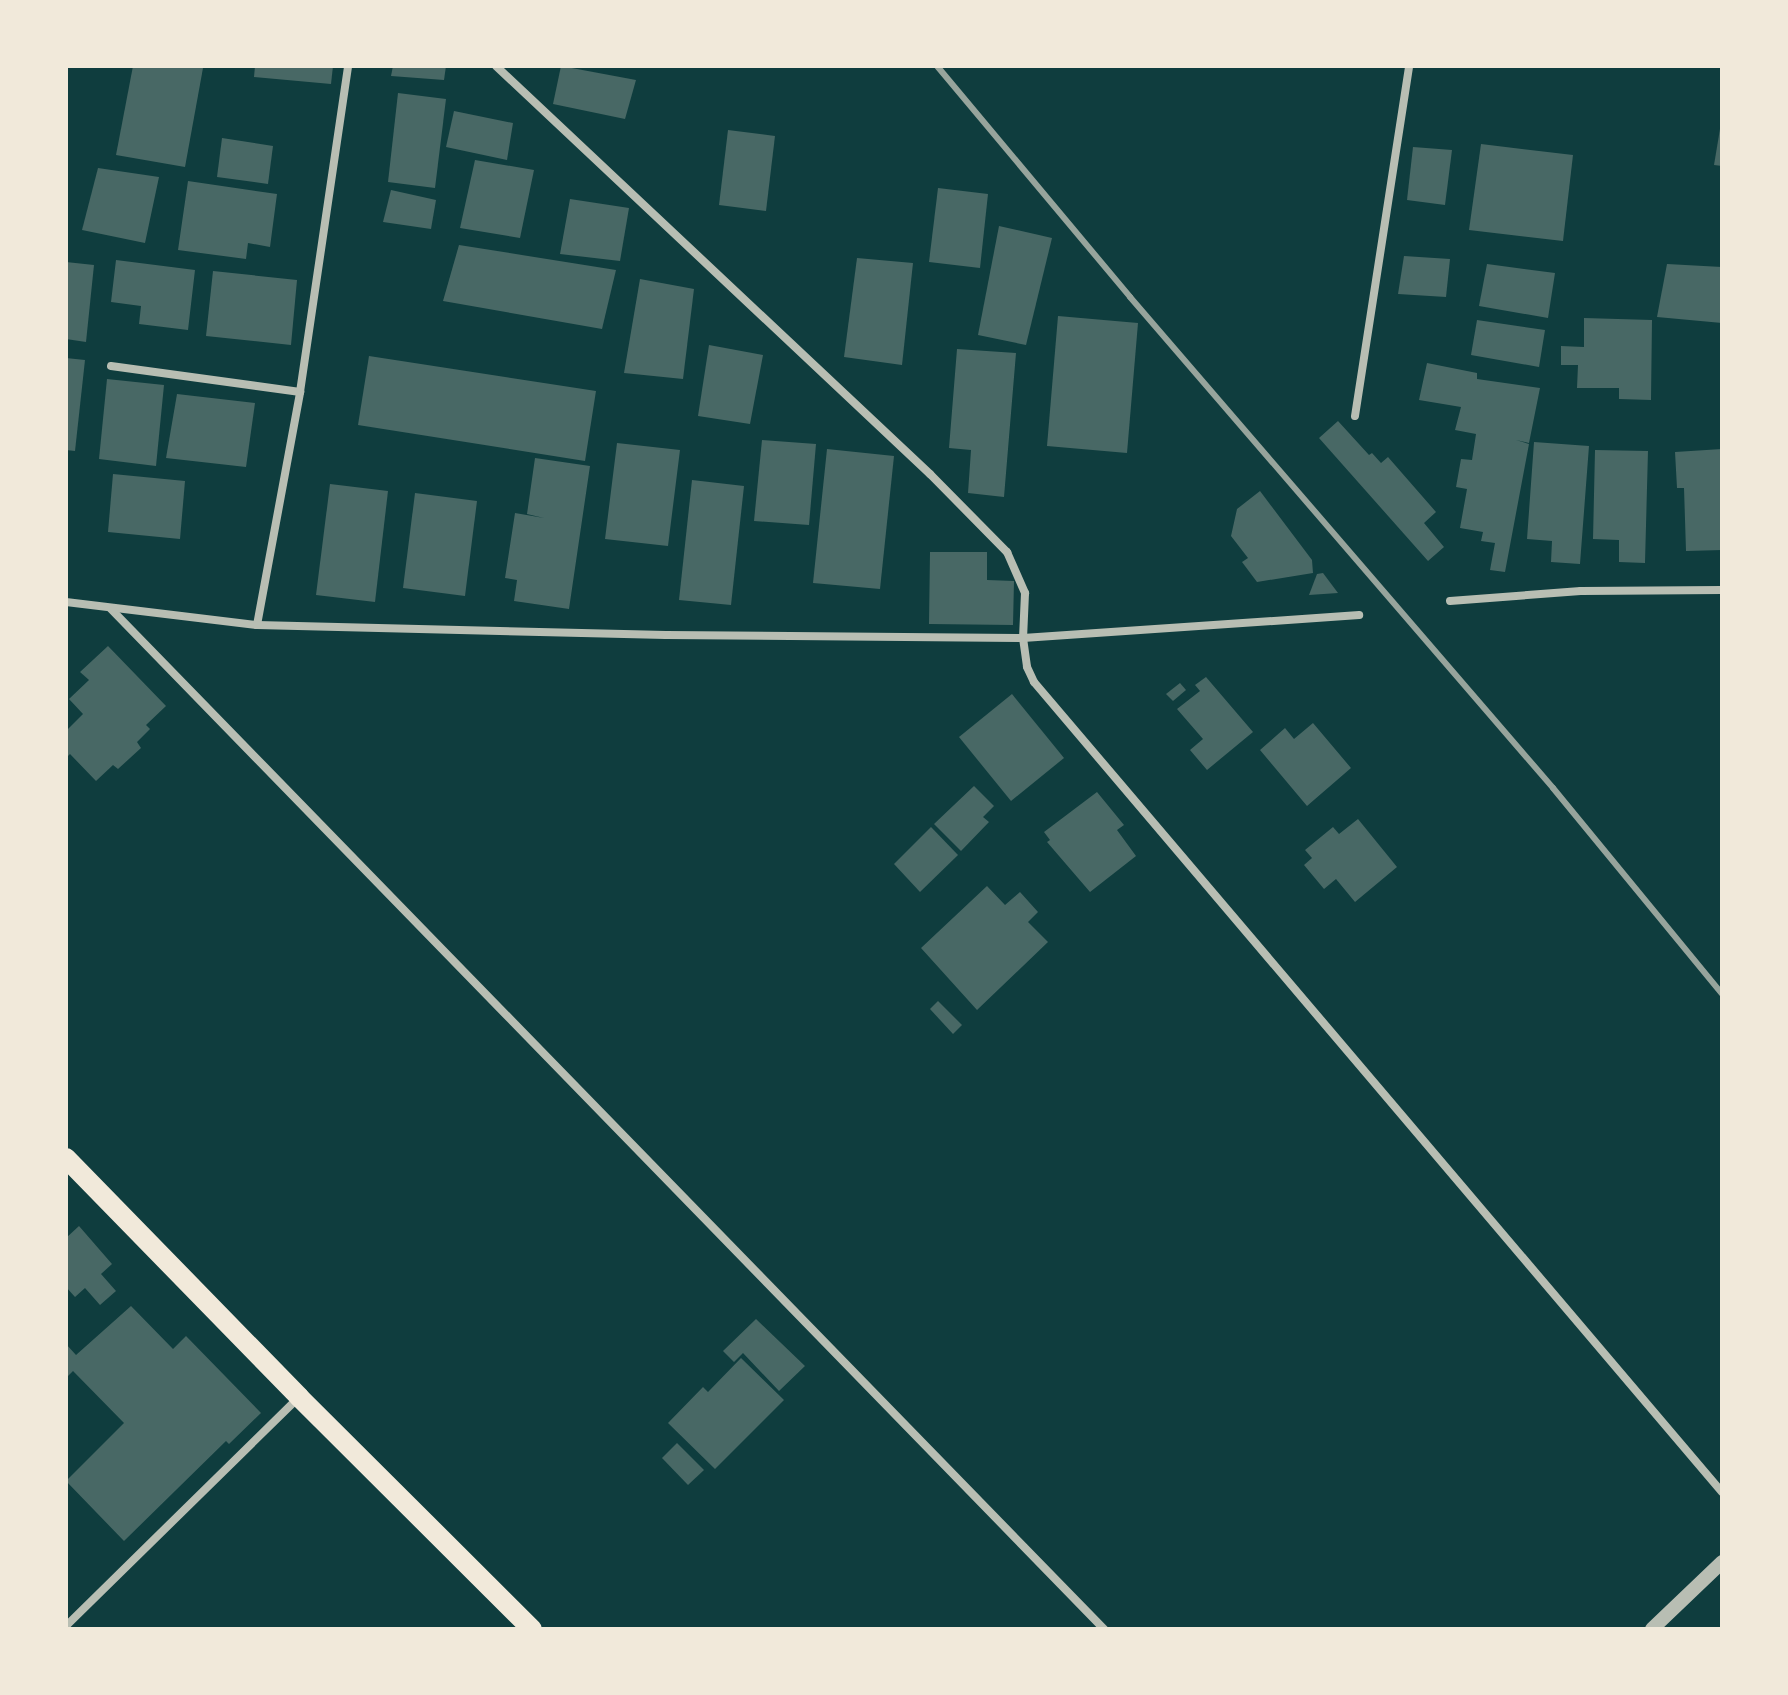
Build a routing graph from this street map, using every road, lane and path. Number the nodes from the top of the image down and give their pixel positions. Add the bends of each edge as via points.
1 (348, 66) edge
2 (496, 66) edge
3 (1409, 66) edge
4 (111, 366) dead end
5 (300, 392) junction
6 (1355, 416) dead end
7 (1722, 590) edge
8 (1450, 601) dead end
9 (66, 602) edge
10 (111, 609) junction
11 (1359, 615) dead end
12 (257, 625) junction
13 (1023, 638) junction
14 (66, 1158) edge
15 (299, 1397) junction
16 (1722, 1492) edge
17 (1722, 1562) edge
18 (66, 1626) edge
19 (532, 1629) edge
20 (1104, 1629) edge
21 (1652, 1629) edge

1 - 5 street
2 - 13 street via 1007,552 1025,593
3 - 6 street
4 - 5 street
5 - 12 street
7 - 8 street via 1581,591
9 - 10 street
10 - 12 street
10 - 20 street
11 - 13 street
12 - 13 street
13 - 16 street via 1027,667 1041,690
14 - 15 main road
15 - 18 street
15 - 19 main road
17 - 21 street

